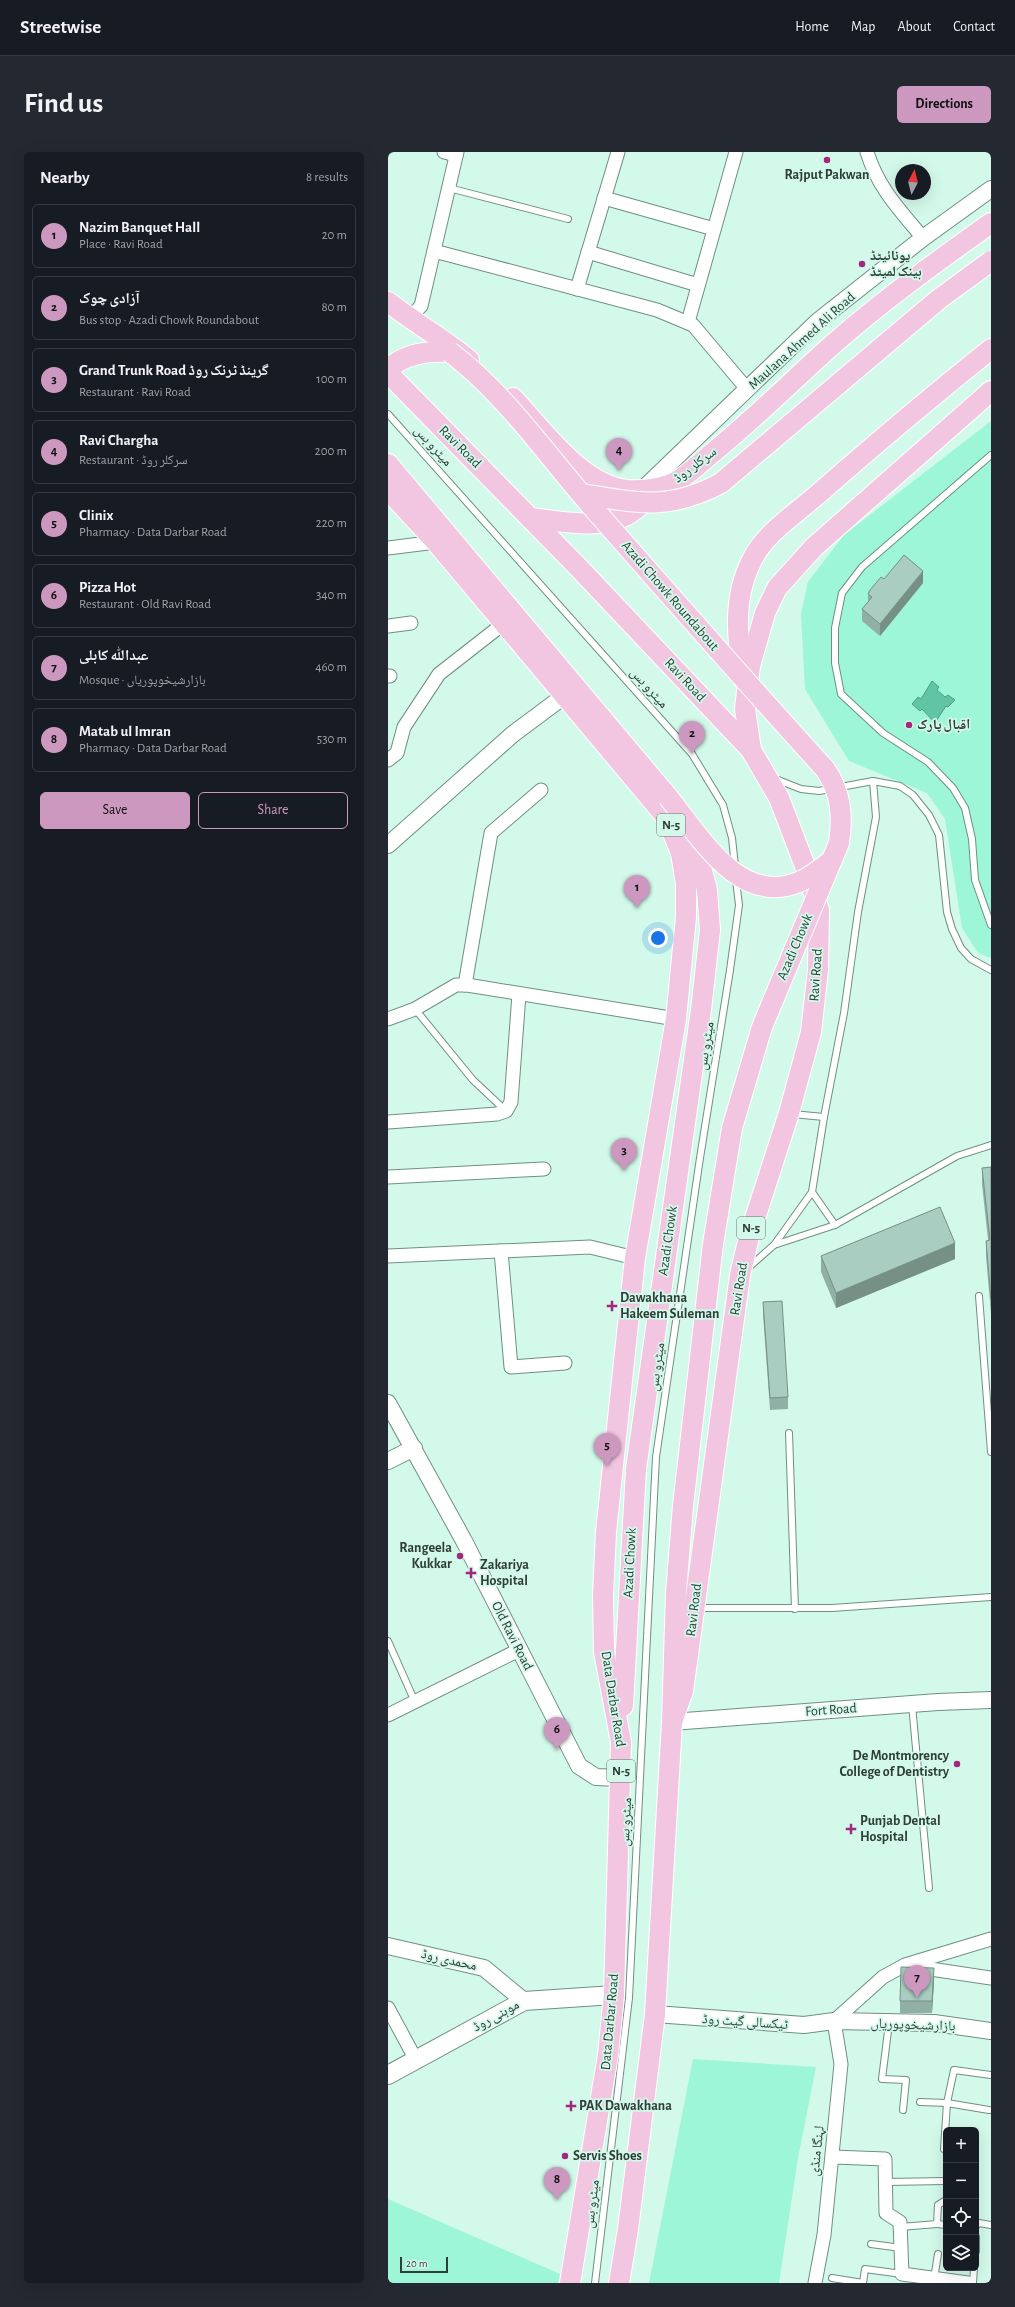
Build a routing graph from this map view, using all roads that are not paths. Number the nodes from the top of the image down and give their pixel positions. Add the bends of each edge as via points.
1 (618, 152) edge
2 (736, 152) edge
3 (867, 152) edge
4 (452, 153) edge
5 (449, 188) junction
6 (991, 189) edge
7 (604, 198) junction
8 (568, 219) dead end
9 (991, 223) edge
10 (714, 229) junction
11 (923, 238) junction
12 (434, 251) junction
13 (588, 252) junction
14 (991, 261) edge
15 (698, 285) junction
16 (577, 289) junction
17 (388, 302) edge
18 (388, 308) edge
19 (409, 318) junction
20 (688, 322) junction
21 (991, 349) edge
22 (450, 352) junction
23 (388, 368) edge
24 (388, 373) edge
25 (747, 389) junction
26 (991, 391) edge
27 (388, 414) edge
28 (991, 455) edge
29 (388, 464) edge
30 (666, 486) junction
31 (388, 490) edge
32 (642, 490) junction
33 (582, 494) junction
34 (530, 518) junction
35 (436, 542) junction
36 (388, 548) edge
37 (411, 623) dead end
38 (503, 624) junction
39 (388, 626) edge
40 (745, 682) junction
41 (564, 696) junction
42 (751, 750) junction
43 (388, 760) edge
44 (766, 775) junction
45 (873, 781) junction
46 (541, 790) dead end
47 (668, 797) junction
48 (388, 845) edge
49 (832, 860) junction
50 (991, 925) edge
51 (991, 970) edge
52 (465, 985) junction
53 (519, 994) junction
54 (415, 1009) junction
55 (388, 1018) edge
56 (676, 1019) junction
57 (506, 1111) junction
58 (789, 1113) junction
59 (824, 1117) junction
60 (388, 1122) edge
61 (991, 1145) edge
62 (544, 1169) dead end
63 (388, 1177) edge
64 (812, 1192) junction
65 (835, 1225) junction
66 (774, 1246) junction
67 (500, 1251) junction
68 (388, 1256) edge
69 (635, 1258) junction
70 (740, 1275) junction
71 (978, 1296) dead end
72 (566, 1363) dead end
73 (388, 1403) edge
74 (789, 1433) dead end
75 (414, 1448) junction
76 (991, 1452) edge
77 (388, 1460) edge
78 (991, 1596) edge
79 (695, 1608) junction
80 (795, 1609) junction
81 (388, 1641) edge
82 (519, 1650) junction
83 (991, 1700) edge
84 (415, 1702) junction
85 (912, 1704) junction
86 (388, 1715) edge
87 (672, 1722) junction
88 (621, 1742) junction
89 (621, 1778) junction
90 (928, 1888) dead end
91 (991, 1939) edge
92 (388, 1946) edge
93 (905, 1965) junction
94 (991, 1978) edge
95 (614, 1995) junction
96 (524, 2001) junction
97 (388, 2008) edge
98 (655, 2014) junction
99 (834, 2021) junction
100 (889, 2023) junction
101 (991, 2031) edge
102 (416, 2060) junction
103 (388, 2075) edge
104 (991, 2075) edge
105 (920, 2102) dead end
106 (947, 2103) junction
107 (903, 2110) dead end
108 (989, 2110) dead end
109 (945, 2127) edge
110 (833, 2158) junction
111 (943, 2181) edge
112 (885, 2182) junction
113 (943, 2202) edge
114 (979, 2223) edge
115 (937, 2224) junction
116 (943, 2225) edge
117 (991, 2225) edge
118 (900, 2227) junction
119 (871, 2244) dead end
120 (901, 2248) junction
121 (938, 2254) dead end
122 (974, 2271) edge
123 (902, 2274) junction
124 (832, 2278) dead end
125 (930, 2280) edge
126 (846, 2282) edge
127 (570, 2283) edge
128 (595, 2283) edge
129 (619, 2283) edge
130 (815, 2283) edge
131 (968, 2283) edge
132 (973, 2283) edge

1 - 7 street
2 - 10 street
3 - 11 street via 885,192
4 - 5 street
5 - 8 lane
5 - 12 street
6 - 11 street, Maulana Ahmed Ali Road
7 - 10 street
7 - 13 street
9 - 30 main road, سرکلر روڈ via 898,290 728,440 677,481
10 - 15 street
11 - 25 street, Maulana Ahmed Ali Road via 818,322
12 - 16 street
12 - 19 street via 421,306
13 - 15 street
13 - 16 street
14 - 33 main road, سرکلر روڈ, bridge via 939,299 722,484 670,503 636,502
15 - 20 street
16 - 20 street via 657,310
17 - 19 main road, سرکلر روڈ
18 - 22 main road, Azadi Chowk Roundabout
19 - 32 main road, سرکلر روڈ via 445,341 501,386 582,471 606,485
20 - 25 street via 693,324
21 - 40 main road via 846,469 762,544 745,577 738,617 738,639
22 - 23 main road via 417,353
22 - 33 main road, Azadi Chowk Roundabout, bridge via 502,398
24 - 34 main road, Ravi Road / N-5
25 - 32 street, Maulana Ahmed Ali Road
26 - 42 main road via 814,547 778,588 765,613 750,666 745,709
27 - 128 lane, میٹرو بس via 692,754 723,805 732,838 738,905 656,1457 629,1998
28 - 50 lane via 862,567 842,593 835,635 835,663 841,694 883,733 928,762 953,788 965,808 972,839 976,880
29 - 47 main road
30 - 32 main road, سرکلر روڈ
30 - 34 main road via 627,515 606,522 579,523
31 - 35 main road, N-5
33 - 40 main road, Azadi Chowk Roundabout, bridge
34 - 42 main road, Ravi Road / N-5
35 - 36 street
35 - 38 main road, N-5
37 - 39 street
38 - 41 main road, N-5
38 - 43 street via 439,674 404,726 397,753
40 - 49 main road, Azadi Chowk Roundabout, bridge via 832,780 839,798 841,818 839,843
41 - 48 street via 513,734
41 - 56 main road, N-5 via 667,818 681,853 686,884 686,910
42 - 44 main road, Ravi Road / N-5
44 - 45 lane via 801,789 820,791
44 - 58 main road, Ravi Road / N-5 via 779,798 819,910 818,970 811,1032
45 - 51 lane via 906,789 929,815 939,835 947,912 952,929 961,948 971,959
45 - 59 lane via 876,817
46 - 52 street via 491,833
47 - 49 main road, bridge via 722,864 752,883 776,887 791,884 810,876
47 - 88 main road, Azadi Chowk, bridge via 701,867 707,890 710,930 636,1469 628,1578
49 - 87 main road, Azadi Chowk, bridge via 762,1027 732,1128 713,1244 683,1506 676,1593
52 - 53 street
52 - 54 street via 456,985
53 - 56 street
53 - 57 street via 511,1102
54 - 55 street
54 - 57 lane via 473,1080
56 - 69 main road, N-5
57 - 60 street via 497,1114
58 - 59 lane
58 - 70 main road, Ravi Road / N-5 via 748,1237
59 - 64 lane
61 - 65 lane via 957,1156
62 - 63 street
64 - 65 lane
64 - 66 lane
65 - 66 lane
66 - 70 lane
67 - 68 street
67 - 69 street via 590,1247
67 - 72 street via 512,1367
69 - 88 main road, Data Darbar Road / N-5 via 613,1451 603,1595 604,1652
70 - 79 main road, Ravi Road / N-5
71 - 76 lane
73 - 75 street, Old Ravi Road
74 - 80 lane
75 - 77 street
75 - 82 street, Old Ravi Road
78 - 80 lane
79 - 80 lane
79 - 87 main road, Ravi Road / N-5 via 683,1691
81 - 84 lane
82 - 84 street
82 - 89 street, Old Ravi Road via 579,1766 596,1777
83 - 85 street, Fort Road
84 - 86 street
85 - 87 street, Fort Road
85 - 90 lane
87 - 98 main road, N-5
88 - 89 main road, Data Darbar Road / N-5
89 - 95 main road, Data Darbar Road / N-5
91 - 93 street
92 - 96 street, محمدی روڈ via 484,1968
93 - 94 street
93 - 99 street via 883,1977
95 - 96 main road, موہنی روڈ
95 - 127 main road, Data Darbar Road / N-5 via 608,2055
96 - 102 main road, موہنی روڈ
97 - 102 street
98 - 99 street, ٹیکسالی گیٹ روڈ via 804,2026
98 - 129 main road, N-5
99 - 100 street, بازارشیخوپوریاں
99 - 110 street, لہنگا منڈی via 841,2064
100 - 101 street, بازارشیخوپوریاں via 934,2023
100 - 107 lane via 882,2079 906,2080
102 - 103 main road, موہنی روڈ
104 - 106 lane via 954,2070
105 - 106 lane
106 - 108 lane
106 - 109 lane
110 - 112 street via 885,2159
110 - 130 street, لہنگا منڈی via 824,2235
111 - 112 lane
112 - 118 street via 886,2213 900,2222
113 - 115 lane via 938,2205
114 - 117 lane
115 - 116 lane
115 - 118 lane
118 - 120 street
119 - 120 lane
120 - 123 street
121 - 125 lane
122 - 132 lane
123 - 125 street
123 - 126 lane via 865,2269 863,2283
124 - 126 lane
125 - 131 street

